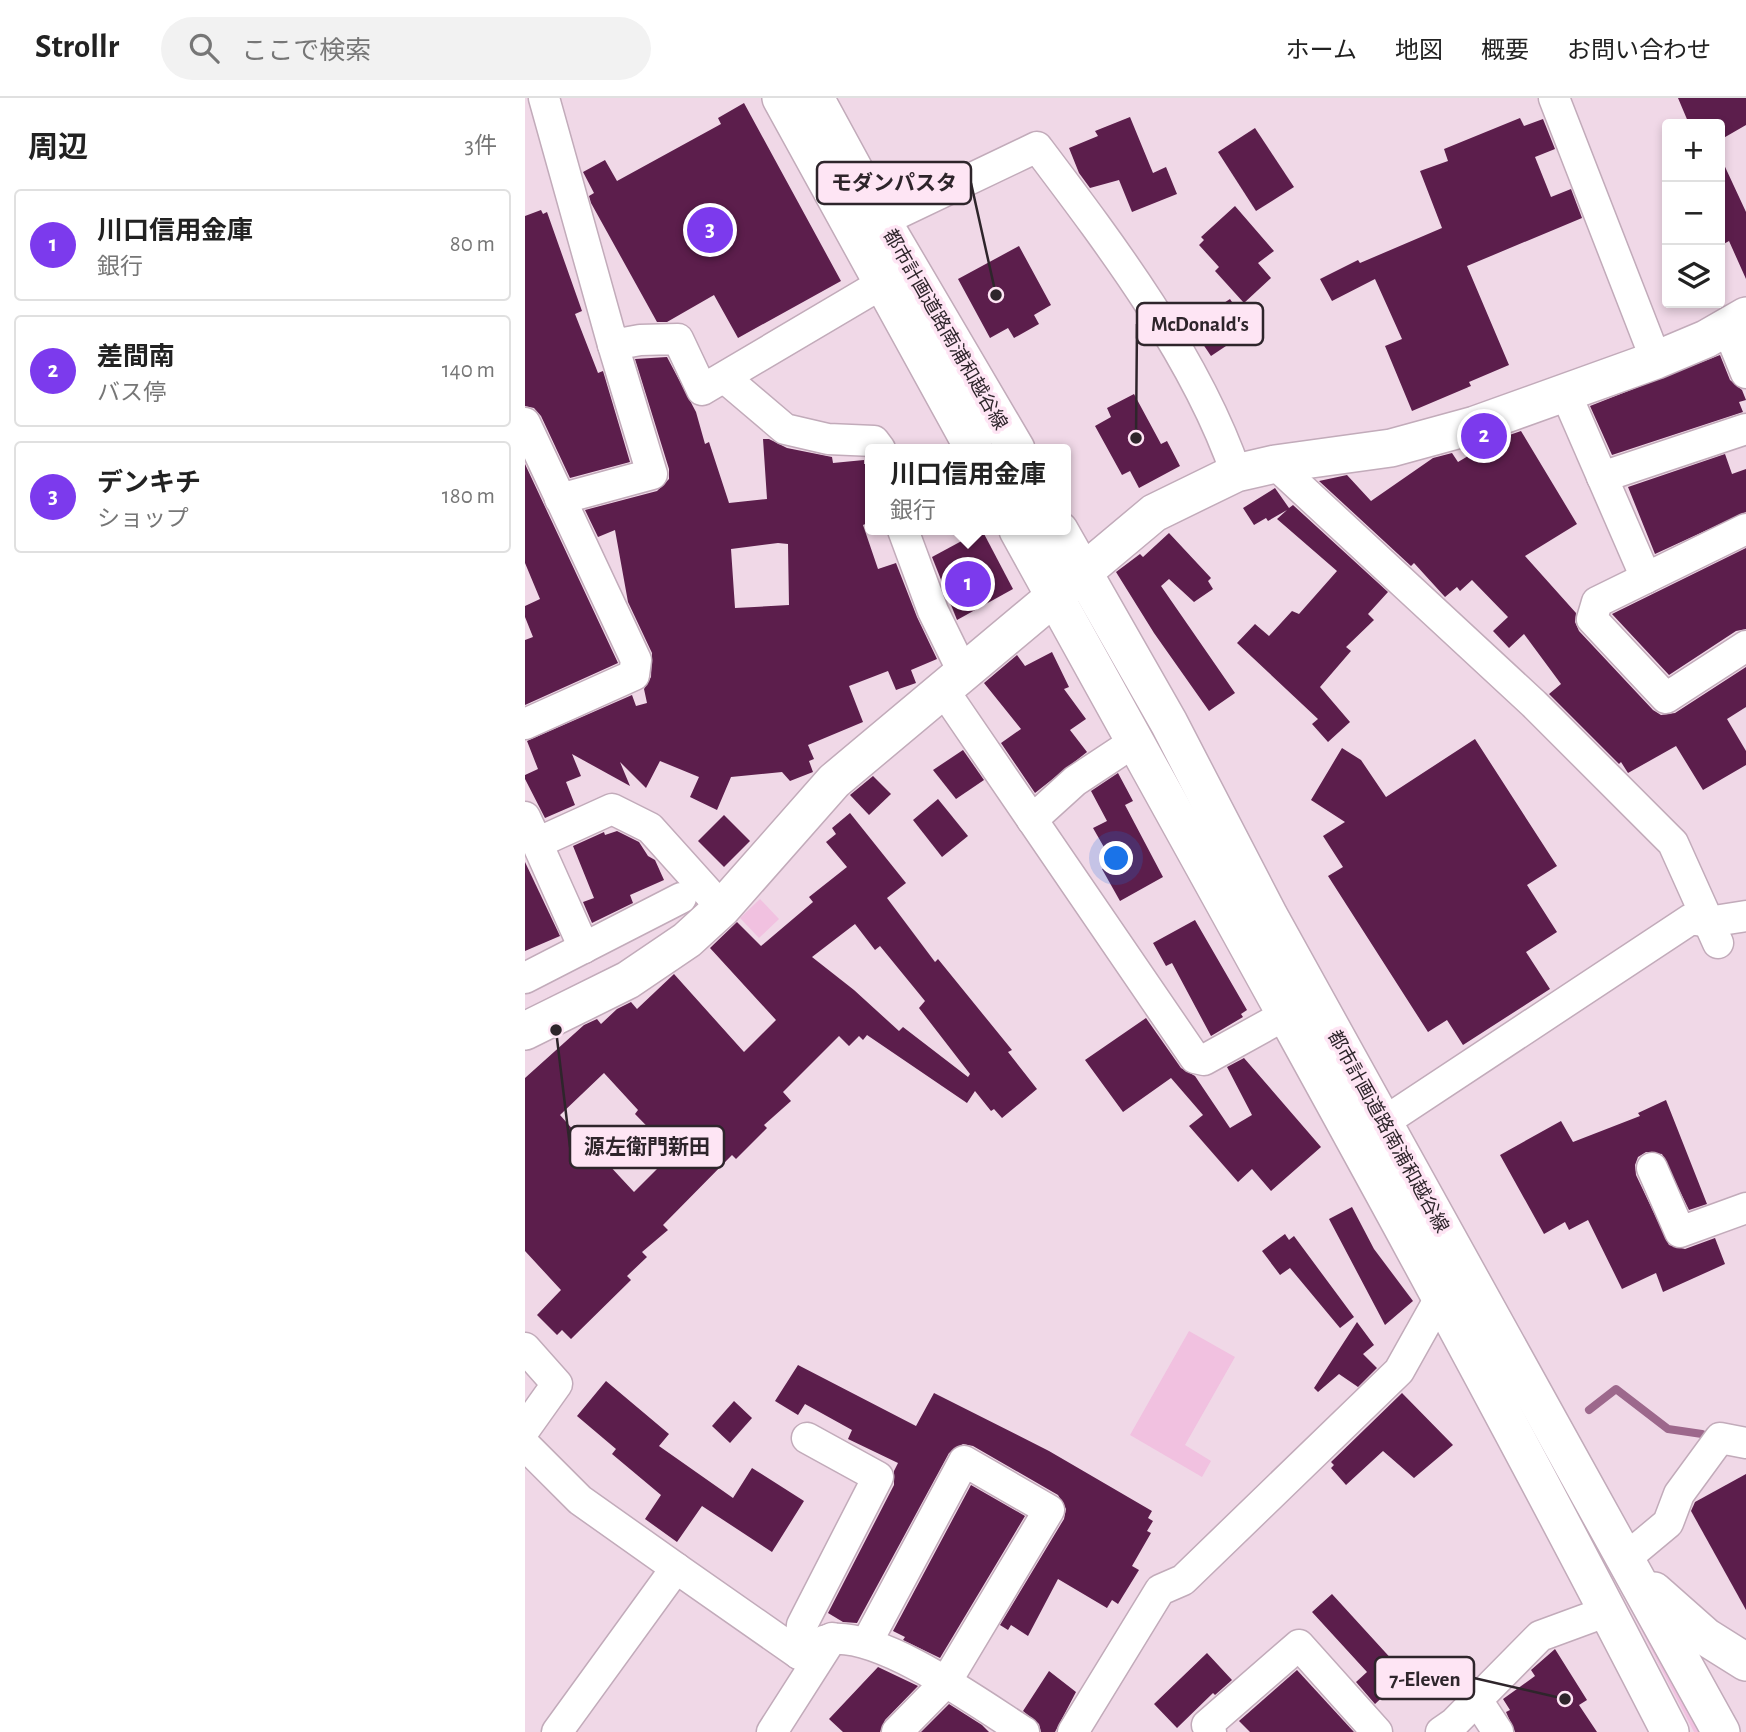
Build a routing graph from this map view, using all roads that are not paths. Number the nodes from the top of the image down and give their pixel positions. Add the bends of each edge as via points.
1 (544, 98) edge
2 (781, 98) edge
3 (815, 98) edge
4 (1554, 98) edge
5 (882, 221) junction
6 (883, 284) junction
7 (1737, 322) edge
8 (613, 345) junction
9 (1656, 360) junction
10 (1746, 373) edge
11 (725, 378) junction
12 (1566, 394) junction
13 (525, 423) edge
14 (1746, 429) edge
15 (876, 444) edge
16 (971, 444) edge
17 (1013, 444) edge
18 (1275, 464) junction
19 (1236, 473) junction
20 (1602, 477) junction
21 (560, 499) junction
22 (1746, 529) edge
23 (905, 535) edge
24 (1021, 535) edge
25 (1062, 535) edge
26 (1083, 574) junction
27 (1646, 578) junction
28 (1055, 597) junction
29 (1746, 646) edge
30 (954, 681) junction
31 (525, 724) edge
32 (1134, 742) junction
33 (1032, 820) junction
34 (531, 830) edge
35 (681, 898) dead end
36 (722, 908) junction
37 (1746, 916) edge
38 (1713, 932) junction
39 (584, 948) junction
40 (525, 978) edge
41 (1287, 1014) junction
42 (525, 1031) edge
43 (1384, 1122) junction
44 (1652, 1168) dead end
45 (1746, 1208) edge
46 (1441, 1296) junction
47 (525, 1348) edge
48 (525, 1429) edge
49 (807, 1438) dead end
50 (1746, 1443) edge
51 (525, 1445) edge
52 (1630, 1567) junction
53 (676, 1568) junction
54 (1608, 1611) junction
55 (832, 1638) junction
56 (867, 1643) junction
57 (799, 1654) junction
58 (1746, 1662) edge
59 (946, 1682) junction
60 (1477, 1700) junction
61 (557, 1732) edge
62 (772, 1732) edge
63 (897, 1732) edge
64 (1024, 1732) edge
65 (1073, 1732) edge
66 (1211, 1732) edge
67 (1377, 1732) edge
68 (1441, 1732) edge
69 (1498, 1732) edge
70 (1670, 1732) edge
71 (1720, 1732) edge

1 - 8 street
2 - 6 street, 都市計画道路南浦和越谷線
3 - 5 street, 都市計画道路南浦和越谷線
4 - 9 street
5 - 17 street, 都市計画道路南浦和越谷線
5 - 19 street via 1037,147 1170,341 1206,402
6 - 11 street
6 - 16 street, 都市計画道路南浦和越谷線
7 - 9 street
7 - 10 street
8 - 11 street via 678,339 702,390
8 - 21 street via 652,474
9 - 12 street
11 - 15 street via 785,429
12 - 18 street via 1430,439
12 - 20 street
13 - 21 street
14 - 20 street
18 - 19 street
18 - 38 street via 1534,704 1673,843
19 - 26 street via 1154,513
20 - 27 street
21 - 31 street via 636,660 634,675
22 - 27 street
23 - 30 street
24 - 28 street, 都市計画道路南浦和越谷線
25 - 26 street, 都市計画道路南浦和越谷線
26 - 28 street
26 - 43 street, 都市計画道路南浦和越谷線 via 1169,723 1269,916
27 - 29 street via 1597,602 1592,619 1667,698
28 - 30 street
28 - 32 street, 都市計画道路南浦和越谷線
30 - 33 street
30 - 36 street via 834,781
32 - 33 street via 1075,782
32 - 41 street, 都市計画道路南浦和越谷線
33 - 41 street via 1195,1058 1204,1060
34 - 36 street via 612,808 650,828
34 - 39 street
35 - 39 street
36 - 42 street via 661,960
37 - 38 street
38 - 43 street via 1691,919
39 - 40 street
41 - 46 street, 都市計画道路南浦和越谷線
43 - 52 street, 都市計画道路南浦和越谷線
44 - 45 street via 1680,1232
46 - 54 street, 都市計画道路南浦和越谷線
46 - 65 street via 1399,1371 1183,1580 1160,1590
47 - 48 street via 557,1384
49 - 57 street via 878,1477 802,1625
50 - 52 street via 1720,1438 1679,1494 1668,1523
51 - 53 street via 580,1500
52 - 58 street via 1706,1637
52 - 71 street, 都市計画道路南浦和越谷線
53 - 57 street
53 - 61 street
54 - 60 street via 1540,1636
54 - 70 street, 都市計画道路南浦和越谷線
55 - 56 street
55 - 57 street
55 - 62 street
56 - 59 street
56 - 59 street via 964,1461 1049,1510
59 - 63 street
59 - 64 street
60 - 68 street
60 - 69 street
66 - 67 street via 1207,1725 1299,1645

